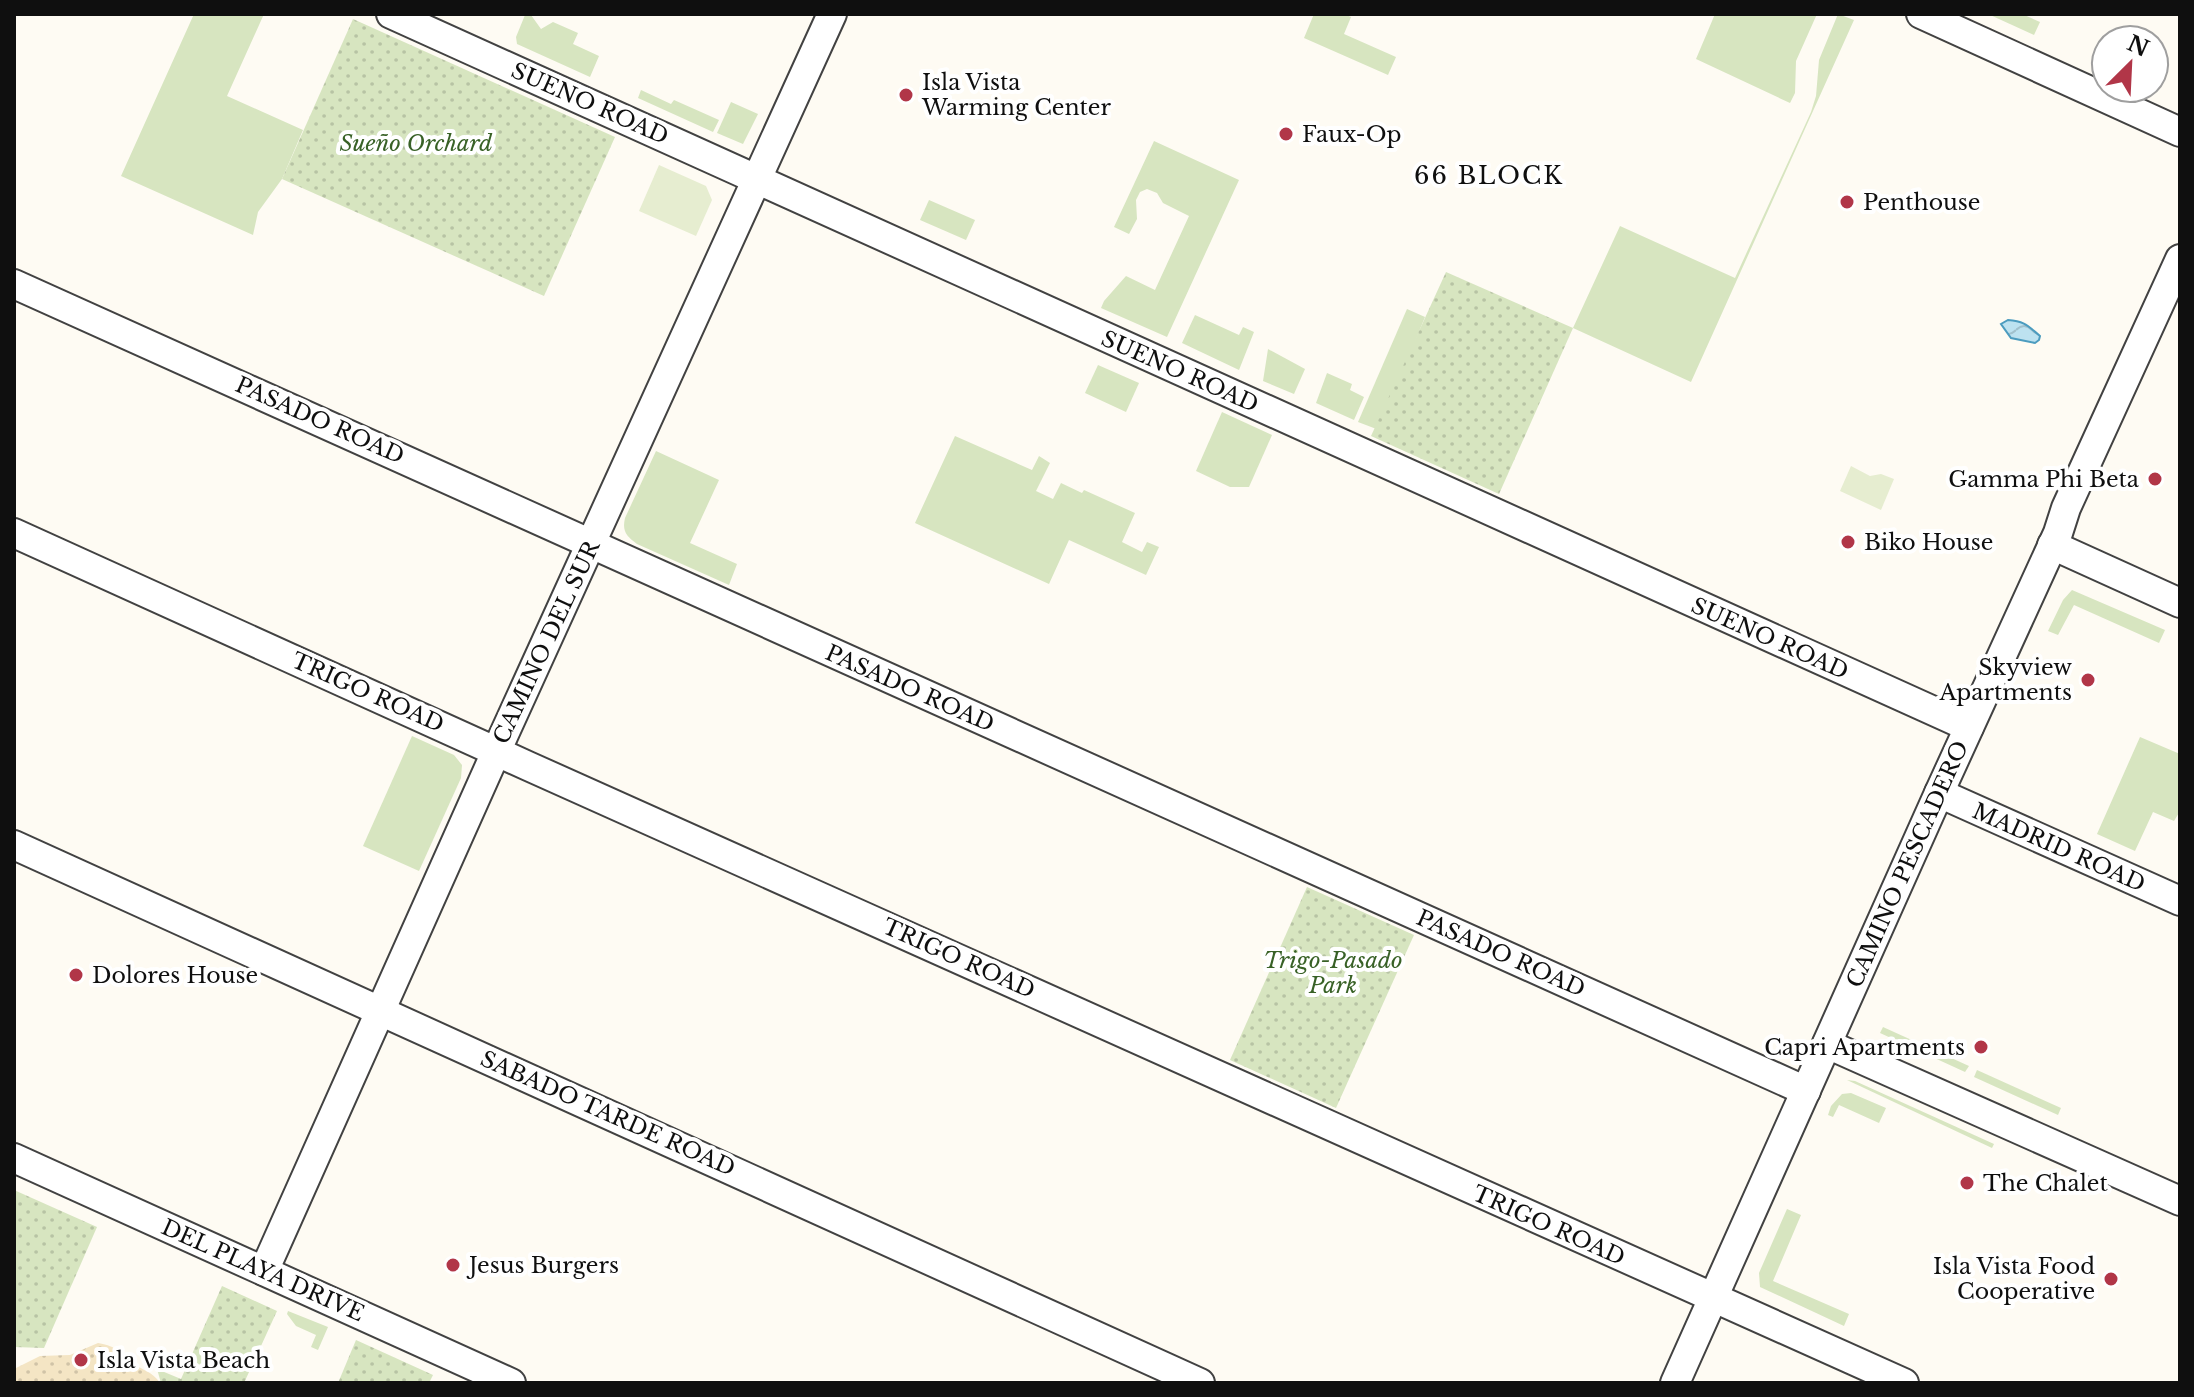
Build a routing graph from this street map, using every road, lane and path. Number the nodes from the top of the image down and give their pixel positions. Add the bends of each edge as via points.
1 (391, 14) edge
2 (832, 14) edge
3 (1921, 14) edge
4 (2180, 132) edge
5 (759, 179) junction
6 (2180, 259) edge
7 (14, 284) edge
8 (2172, 300) edge
9 (14, 533) edge
10 (592, 543) junction
11 (2052, 545) junction
12 (2180, 603) edge
13 (1969, 727) junction
14 (497, 750) junction
15 (1939, 793) junction
16 (14, 845) edge
17 (2180, 901) edge
18 (381, 1010) junction
19 (1827, 1044) junction
20 (1806, 1091) junction
21 (14, 1158) edge
22 (2180, 1201) edge
23 (264, 1271) junction
24 (1714, 1298) junction
25 (511, 1383) edge
26 (1200, 1383) edge
27 (1675, 1383) edge
28 (1904, 1383) edge

1 - 5 street, SUENO ROAD
2 - 5 street, CAMINO DEL SUR
3 - 4 street
5 - 10 street, CAMINO DEL SUR
5 - 13 street, SUENO ROAD
6 - 8 street, CAMINO PESCADERO
7 - 10 street, PASADO ROAD
8 - 11 street, CAMINO PESCADERO
9 - 14 street, TRIGO ROAD
10 - 14 street, CAMINO DEL SUR
10 - 20 street, PASADO ROAD
11 - 12 street
11 - 13 street, CAMINO PESCADERO
13 - 15 street, CAMINO PESCADERO
14 - 18 street, CAMINO DEL SUR
14 - 24 street, TRIGO ROAD
15 - 17 street, MADRID ROAD
15 - 19 street, CAMINO PESCADERO
16 - 18 street, SABADO TARDE ROAD
18 - 23 street, CAMINO DEL SUR
18 - 26 street, SABADO TARDE ROAD
19 - 20 street, CAMINO PESCADERO
19 - 22 street
20 - 24 street, CAMINO PESCADERO
21 - 23 street, DEL PLAYA DRIVE
23 - 25 street, DEL PLAYA DRIVE
24 - 27 street, CAMINO PESCADERO
24 - 28 street, TRIGO ROAD

